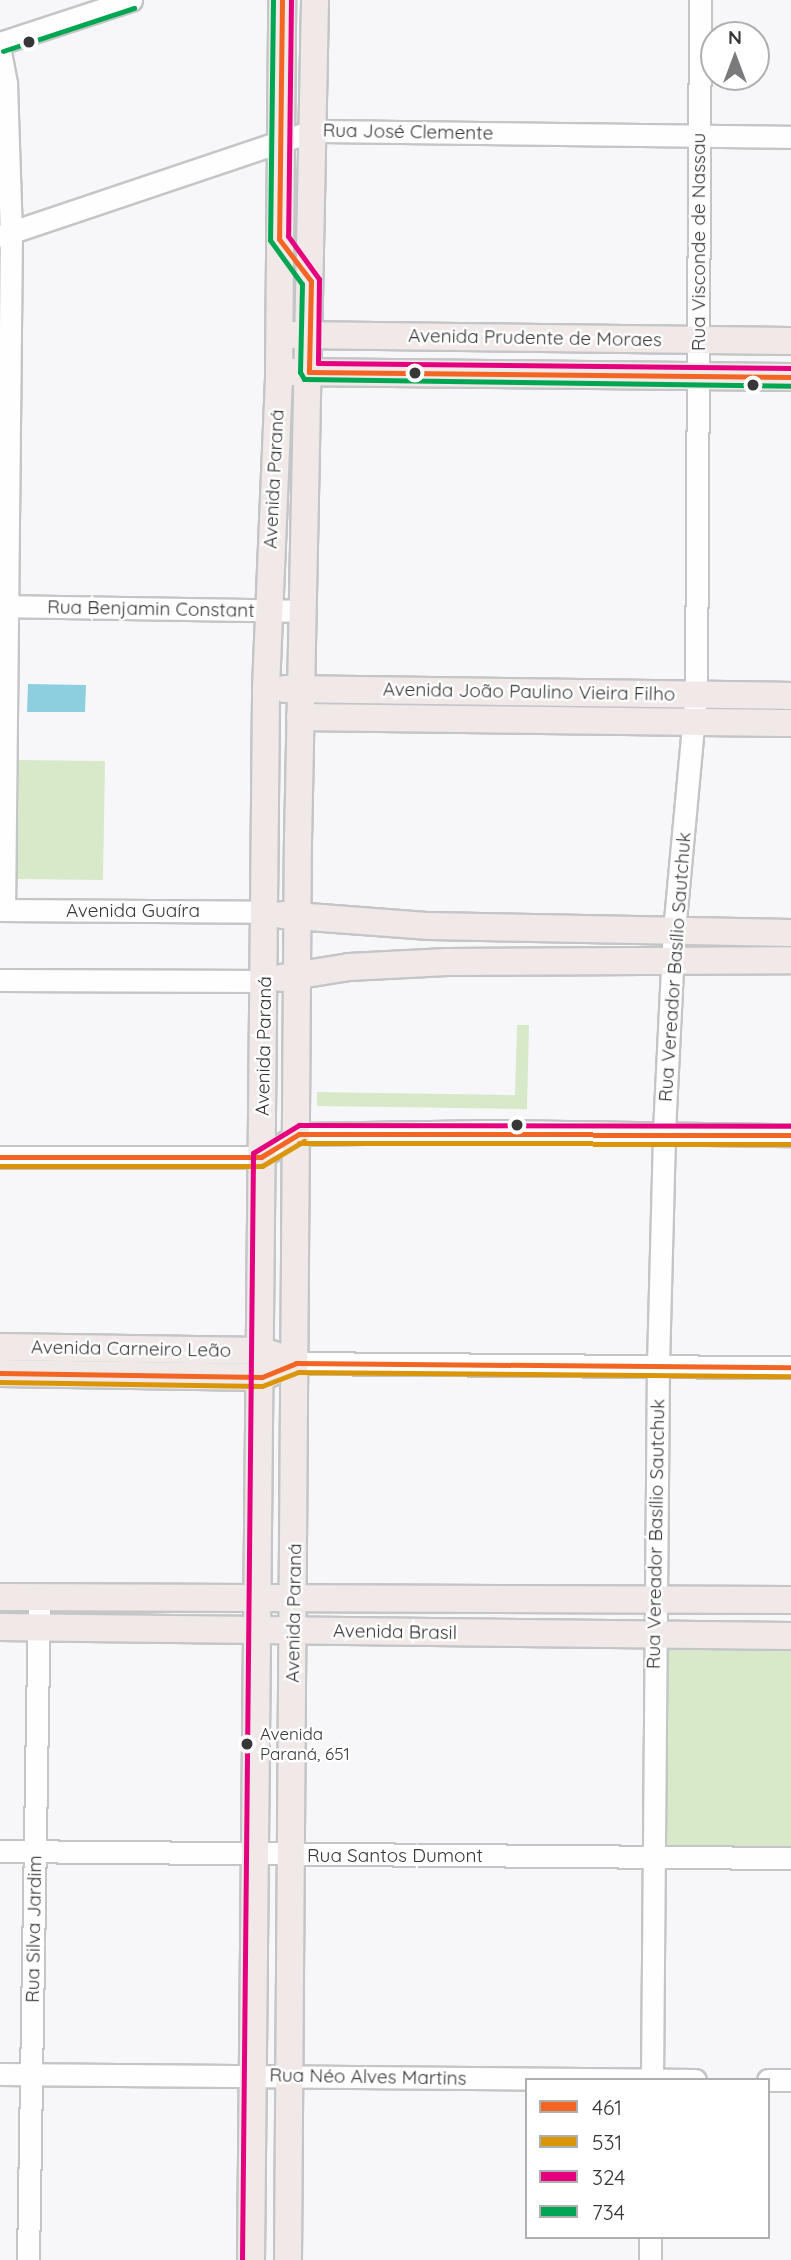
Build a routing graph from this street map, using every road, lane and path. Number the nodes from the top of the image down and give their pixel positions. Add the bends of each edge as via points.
1 (131, 0) edge
2 (282, 0) edge
3 (700, 0) edge
4 (315, 2) edge
5 (0, 43) edge
6 (282, 45) junction
7 (0, 52) edge
8 (312, 131) junction
9 (699, 136) junction
10 (791, 137) edge
11 (281, 141) junction
12 (6, 234) edge
13 (279, 239) junction
14 (311, 281) junction
15 (279, 335) junction
16 (311, 335) junction
17 (698, 340) junction
18 (791, 341) edge
19 (279, 372) junction
20 (309, 372) junction
21 (698, 376) junction
22 (791, 377) edge
23 (272, 512) junction
24 (302, 560) junction
25 (2, 606) edge
26 (268, 611) junction
27 (302, 611) junction
28 (266, 688) junction
29 (300, 689) junction
30 (696, 695) junction
31 (791, 695) edge
32 (300, 717) junction
33 (694, 722) junction
34 (791, 723) edge
35 (268, 808) junction
36 (298, 842) junction
37 (2, 910) edge
38 (266, 912) junction
39 (297, 917) junction
40 (674, 931) junction
41 (791, 933) edge
42 (672, 959) junction
43 (791, 960) edge
44 (298, 975) junction
45 (0, 979) edge
46 (266, 981) junction
47 (299, 1041) junction
48 (263, 1073) junction
49 (664, 1132) junction
50 (299, 1134) junction
51 (791, 1135) edge
52 (0, 1157) edge
53 (261, 1157) junction
54 (262, 1241) junction
55 (297, 1283) junction
56 (0, 1347) edge
57 (296, 1363) junction
58 (262, 1364) junction
59 (658, 1365) junction
60 (791, 1367) edge
61 (0, 1373) edge
62 (295, 1442) junction
63 (260, 1475) junction
64 (0, 1597) edge
65 (39, 1598) junction
66 (257, 1600) junction
67 (656, 1600) junction
68 (791, 1600) edge
69 (294, 1601) junction
70 (0, 1628) edge
71 (39, 1628) junction
72 (258, 1630) junction
73 (293, 1631) junction
74 (654, 1634) junction
75 (791, 1636) edge
76 (293, 1679) junction
77 (257, 1731) junction
78 (0, 1850) edge
79 (35, 1851) junction
80 (256, 1855) junction
81 (293, 1855) junction
82 (654, 1858) junction
83 (791, 1858) edge
84 (255, 1908) junction
85 (290, 1952) junction
86 (0, 2074) edge
87 (31, 2074) junction
88 (255, 2076) junction
89 (290, 2076) junction
90 (652, 2078) edge
91 (525, 2079) edge
92 (770, 2080) edge
93 (791, 2080) edge
94 (289, 2187) junction
95 (252, 2233) junction
96 (650, 2239) edge
97 (28, 2260) edge
98 (251, 2260) edge
99 (288, 2260) edge
100 (650, 2260) edge

1 - 5 street
2 - 6 main road, Avenida Paraná
3 - 9 street, Rua Visconde de Nassau
4 - 6 main road
4 - 8 main road, Avenida Paraná
6 - 11 main road, Avenida Paraná
7 - 12 street via 6,84
8 - 9 street, Rua José Clemente
8 - 11 street, Rua José Clemente
8 - 14 main road, Avenida Paraná
9 - 10 street, Rua José Clemente
9 - 17 street, Rua Visconde de Nassau
11 - 12 street, Rua José Clemente
11 - 13 main road, Avenida Paraná
12 - 25 street
13 - 14 main road
13 - 15 main road, Avenida Paraná
14 - 16 main road, Avenida Paraná
15 - 16 main road, Avenida Prudente de Moraes
15 - 19 main road, Avenida Paraná
16 - 17 main road, Avenida Prudente de Moraes
16 - 20 main road, Avenida Paraná
17 - 18 main road, Avenida Prudente de Moraes
17 - 21 street, Rua Visconde de Nassau
19 - 20 main road, Avenida Prudente de Moraes
19 - 23 main road, Avenida Paraná
20 - 21 main road, Avenida Prudente de Moraes
20 - 24 main road, Avenida Paraná
21 - 22 main road, Avenida Prudente de Moraes
21 - 30 street, Rua Visconde de Nassau
23 - 24 main road
23 - 26 main road, Avenida Paraná
24 - 27 main road, Avenida Paraná
25 - 26 street, Rua Benjamin Constant
25 - 37 street
26 - 27 street, Rua Benjamin Constant
26 - 28 main road, Avenida Paraná
27 - 29 main road, Avenida Paraná
28 - 29 main road, Avenida João Paulino Vieira Filho
28 - 35 main road, Avenida Paraná
29 - 30 main road, Avenida João Paulino Vieira Filho
29 - 32 main road, Avenida Paraná
30 - 31 main road, Avenida João Paulino Vieira Filho
30 - 33 street, Rua Vereador Basílio Sautchuk
32 - 33 main road, Avenida João Paulino Vieira Filho
32 - 36 main road, Avenida Paraná
33 - 34 main road, Avenida João Paulino Vieira Filho
33 - 40 street, Rua Vereador Basílio Sautchuk
35 - 36 main road
35 - 38 main road, Avenida Paraná
36 - 39 main road, Avenida Paraná
37 - 38 street, Avenida Guaíra
38 - 39 main road
38 - 46 main road, Avenida Paraná
39 - 40 main road via 430,926
39 - 44 main road, Avenida Paraná
40 - 41 main road
40 - 42 street, Rua Vereador Basílio Sautchuk
42 - 43 main road
42 - 44 main road via 435,963
42 - 49 street, Rua Vereador Basílio Sautchuk
44 - 46 main road
44 - 47 main road, Avenida Paraná
45 - 46 street
46 - 48 main road, Avenida Paraná
47 - 48 main road
47 - 50 main road, Avenida Paraná
48 - 53 main road, Avenida Paraná
49 - 50 street
49 - 51 street
49 - 59 street, Rua Vereador Basílio Sautchuk
50 - 53 street
50 - 55 main road, Avenida Paraná
52 - 53 street
53 - 54 main road, Avenida Paraná
54 - 55 main road
54 - 58 main road, Avenida Paraná
55 - 57 main road, Avenida Paraná
56 - 58 main road, Avenida Carneiro Leão
57 - 58 main road, Avenida Carneiro Leão
57 - 59 street
57 - 62 main road, Avenida Paraná
58 - 61 main road, Avenida Carneiro Leão
58 - 63 main road, Avenida Paraná
59 - 60 street
59 - 67 street, Rua Vereador Basílio Sautchuk
62 - 63 main road
62 - 69 main road, Avenida Paraná
63 - 66 main road, Avenida Paraná
64 - 65 main road, Avenida Brasil
65 - 66 main road, Avenida Brasil
65 - 71 street, Rua Silva Jardim
66 - 69 main road, Avenida Brasil
66 - 72 main road, Avenida Paraná
67 - 68 main road, Avenida Brasil
67 - 69 main road, Avenida Brasil
67 - 74 street, Rua Vereador Basílio Sautchuk
69 - 73 main road, Avenida Paraná
70 - 71 main road, Avenida Brasil
71 - 72 main road, Avenida Brasil
71 - 79 street, Rua Silva Jardim
72 - 73 main road, Avenida Brasil
72 - 77 main road, Avenida Paraná
73 - 74 main road, Avenida Brasil
73 - 76 main road, Avenida Paraná
74 - 75 main road, Avenida Brasil
74 - 82 street, Rua Vereador Basílio Sautchuk
76 - 77 main road
76 - 81 main road, Avenida Paraná
77 - 80 main road, Avenida Paraná
78 - 79 street, Rua Santos Dumont
79 - 80 street, Rua Santos Dumont
79 - 87 street, Rua Silva Jardim
80 - 81 street, Rua Santos Dumont
80 - 84 main road, Avenida Paraná
81 - 82 street, Rua Santos Dumont
81 - 85 main road, Avenida Paraná
82 - 83 street, Rua Santos Dumont
82 - 90 street, Rua Vereador Basílio Sautchuk
84 - 85 main road
84 - 88 main road, Avenida Paraná
85 - 89 main road, Avenida Paraná
86 - 87 street, Rua Néo Alves Martins
87 - 88 street, Rua Néo Alves Martins
87 - 97 street, Rua Silva Jardim
88 - 89 street, Rua Néo Alves Martins
88 - 95 main road, Avenida Paraná
89 - 91 street, Rua Néo Alves Martins
89 - 94 main road, Avenida Paraná
92 - 93 street
94 - 95 main road
94 - 99 main road, Avenida Paraná
95 - 98 main road, Avenida Paraná
96 - 100 street

